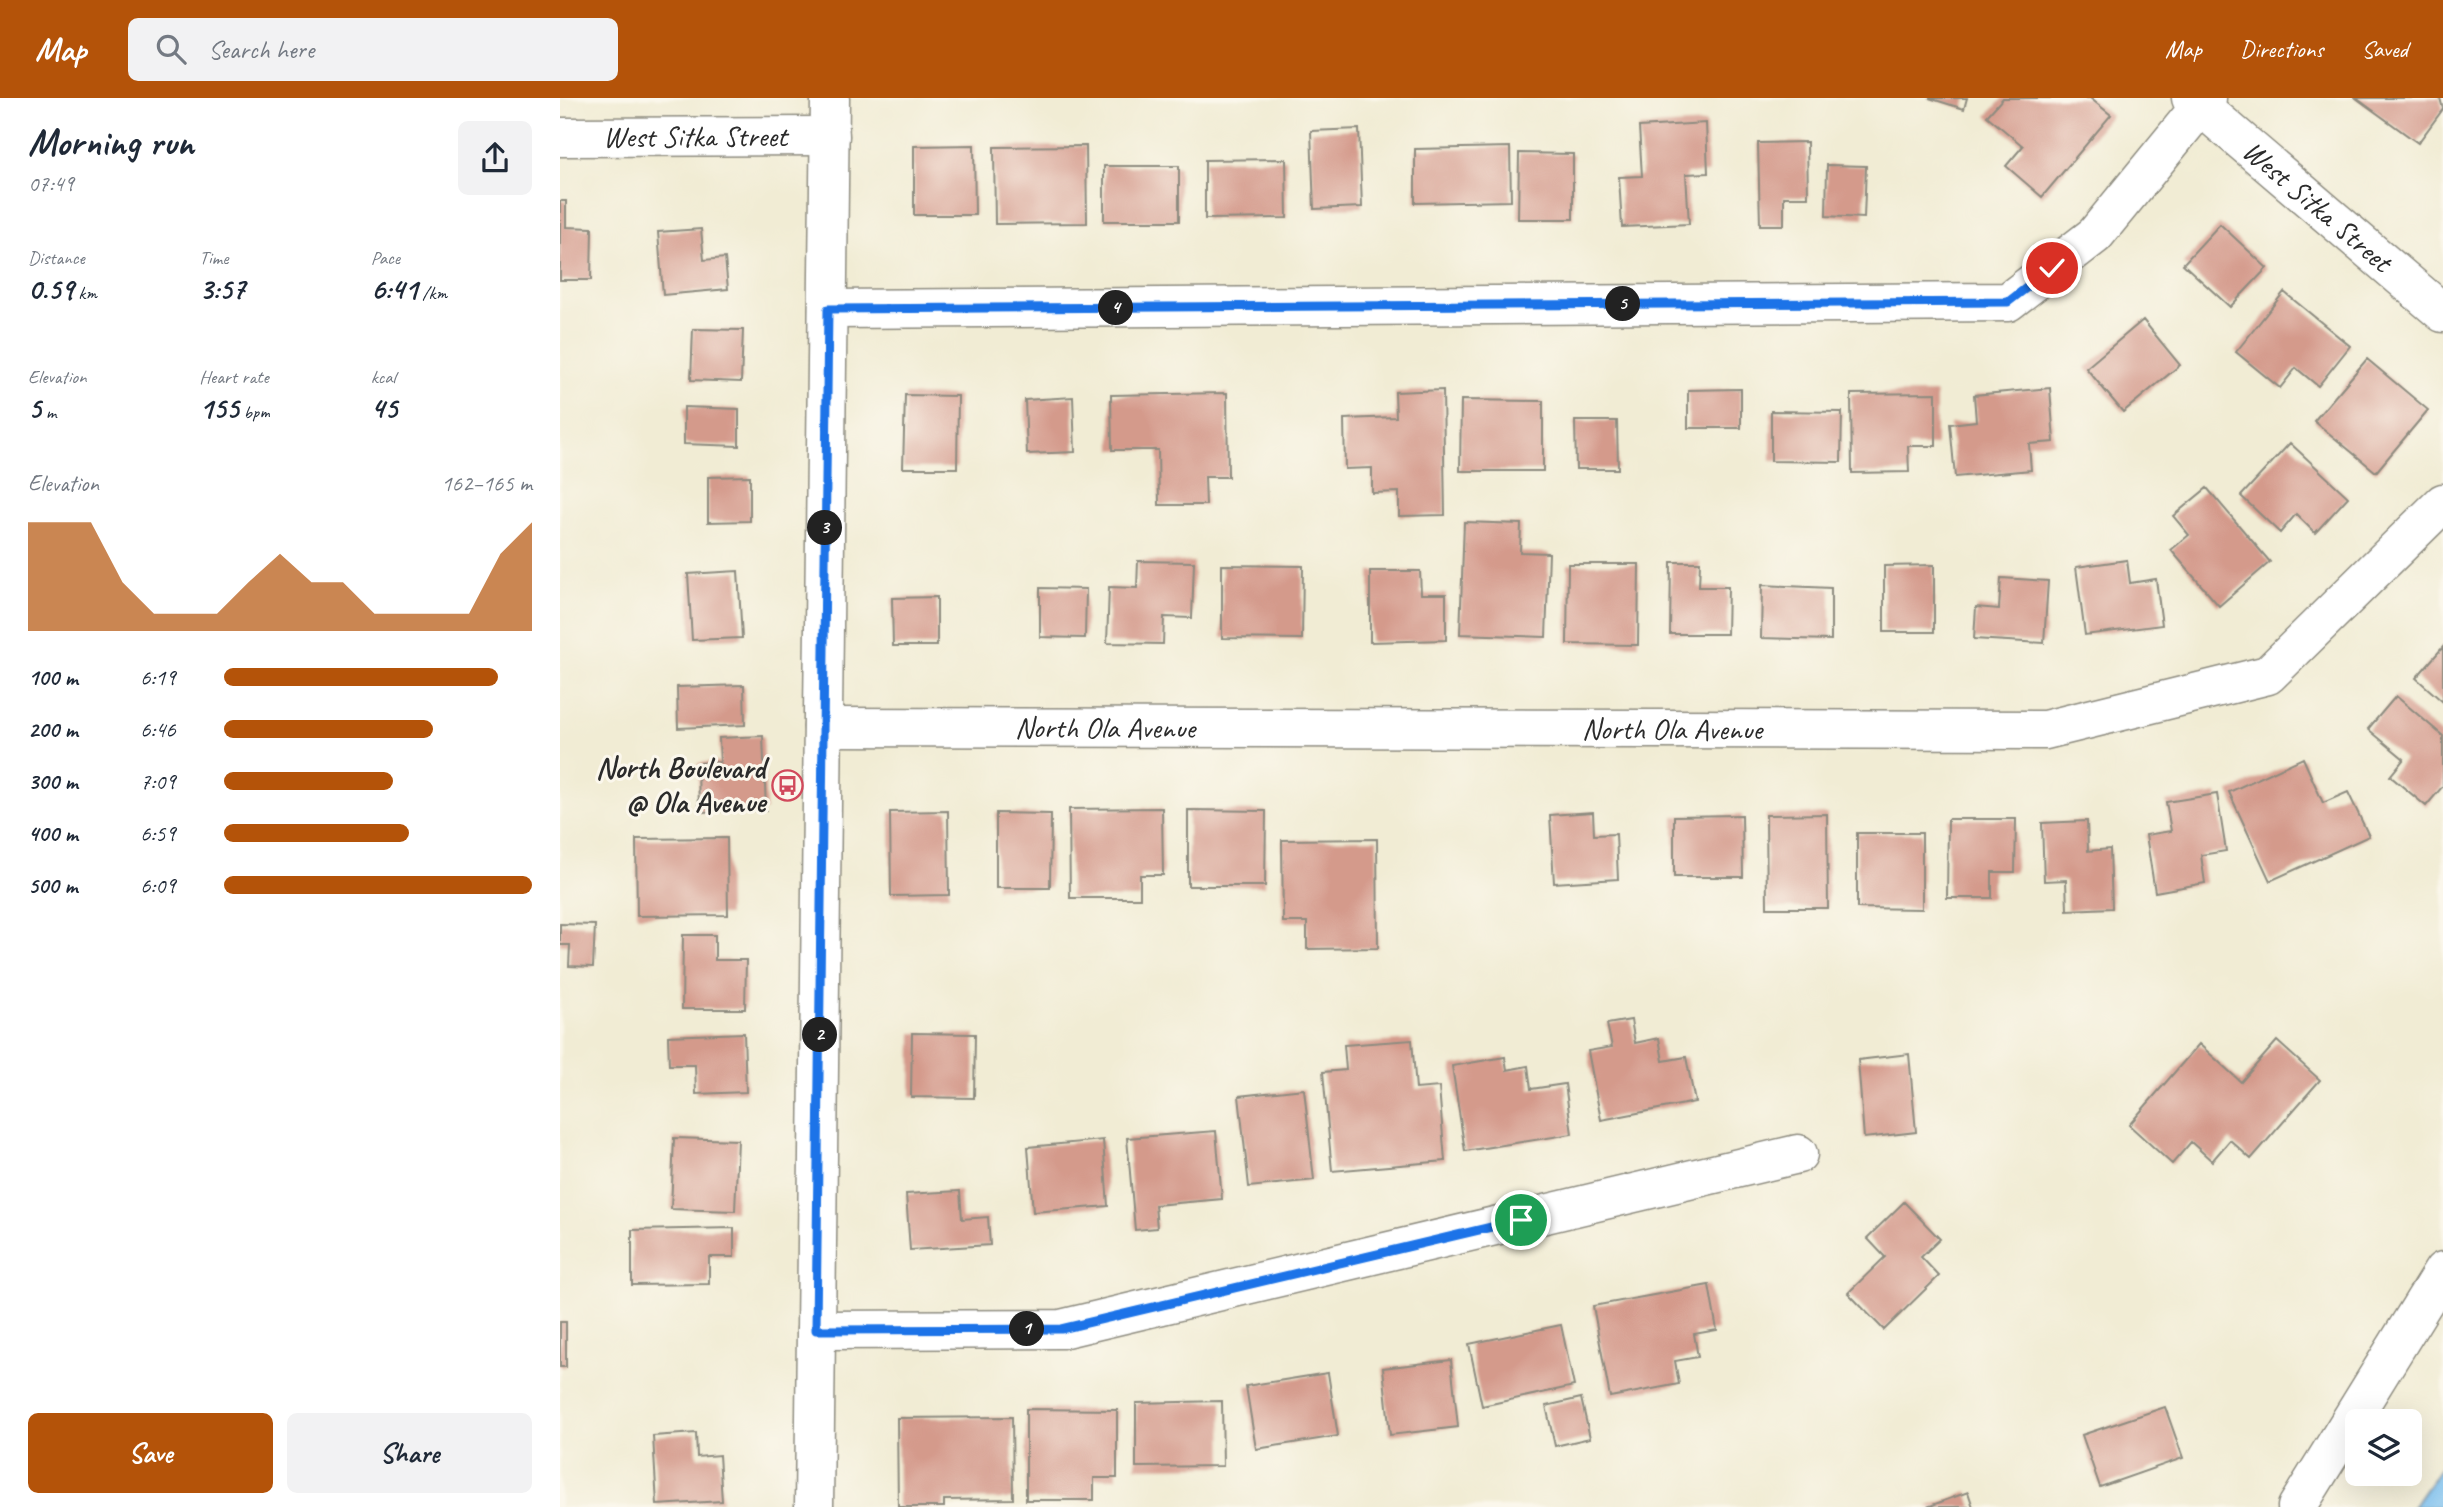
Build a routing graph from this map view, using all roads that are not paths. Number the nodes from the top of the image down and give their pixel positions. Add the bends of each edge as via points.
1 (830, 98) edge
2 (2199, 101) edge
3 (830, 136) junction
4 (560, 137) edge
5 (828, 309) junction
6 (2443, 313) edge
7 (2443, 503) edge
8 (823, 727) junction
9 (1798, 1154) dead end
10 (2443, 1271) edge
11 (816, 1330) junction
12 (814, 1507) edge
13 (2297, 1507) edge

1 - 3 street
2 - 5 street via 2095,235 2008,302
2 - 6 street, West Sitka Street
3 - 4 street, West Sitka Street
3 - 5 street
5 - 8 street
7 - 8 street, North Ola Avenue via 2268,675 2045,730
8 - 11 street
9 - 11 street via 1061,1329
10 - 13 street
11 - 12 street

